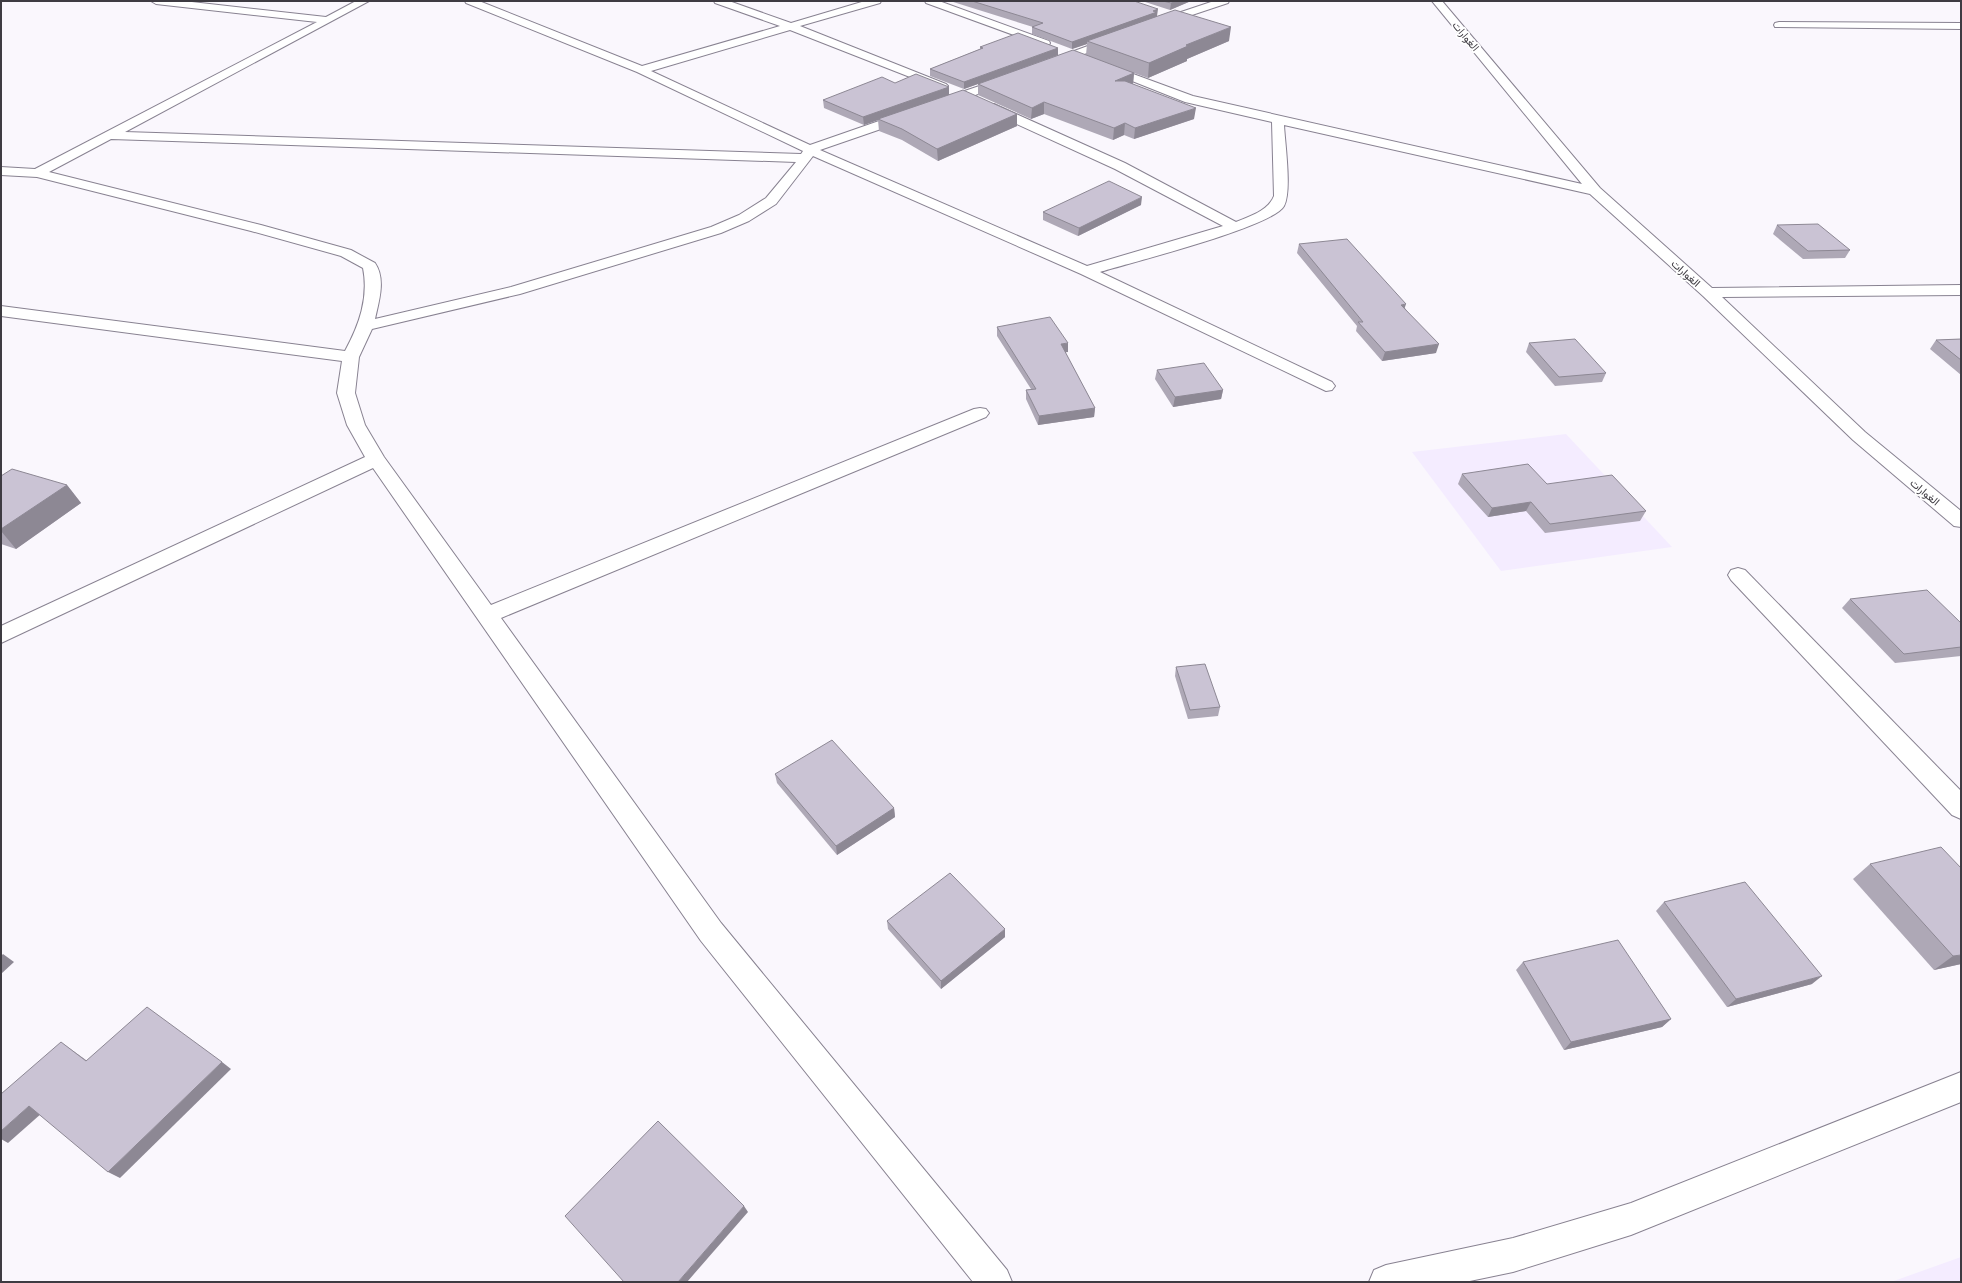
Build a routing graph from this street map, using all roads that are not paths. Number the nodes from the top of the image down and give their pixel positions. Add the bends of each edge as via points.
1 (156, 1) edge
2 (161, 1) edge
3 (364, 1) edge
4 (470, 1) edge
5 (719, 1) edge
6 (876, 1) edge
7 (930, 1) edge
8 (1224, 1) edge
9 (1437, 1) edge
10 (1161, 12) dead end
11 (1176, 17) junction
12 (328, 20) junction
13 (1779, 25) dead end
14 (790, 26) junction
15 (1149, 26) edge
16 (1961, 26) edge
17 (1126, 35) edge
18 (1074, 54) junction
19 (1038, 68) edge
20 (641, 70) junction
21 (1016, 76) edge
22 (964, 95) junction
23 (1278, 120) junction
24 (107, 135) junction
25 (808, 154) junction
26 (1, 171) edge
27 (37, 173) junction
28 (1595, 191) junction
29 (1235, 227) junction
30 (1086, 271) junction
31 (1961, 290) edge
32 (1708, 293) junction
33 (1, 311) edge
34 (366, 326) junction
35 (351, 357) junction
36 (1326, 386) dead end
37 (980, 413) dead end
38 (376, 459) junction
39 (1961, 521) edge
40 (1738, 575) dead end
41 (488, 615) junction
42 (1, 635) edge
43 (1961, 808) edge
44 (1961, 1087) edge
45 (994, 1282) edge
46 (1386, 1282) edge

1 - 2 street
2 - 12 street
3 - 12 street
4 - 20 street
5 - 14 street
6 - 14 street
7 - 18 street
8 - 11 street
9 - 28 street, الغوارات
10 - 11 street
11 - 15 street
12 - 24 street
13 - 16 street
14 - 20 street
14 - 22 street
17 - 18 street
18 - 19 street
18 - 23 street via 1189,99
20 - 25 street
21 - 22 street
22 - 25 street
22 - 29 street via 1120,166
23 - 28 street
23 - 29 street via 1281,196 1277,206 1264,215
24 - 25 street
24 - 27 street
25 - 30 street
25 - 34 street via 771,201 744,218 716,230 515,291
26 - 27 street
27 - 34 street via 346,253 370,266 374,285
28 - 32 street, الغوارات
29 - 30 street
30 - 36 street
31 - 32 street
32 - 39 street, الغوارات via 1859,436
33 - 35 street
34 - 35 street
35 - 38 street via 346,392 356,425
37 - 41 street
38 - 41 street
38 - 42 street
40 - 43 street
41 - 45 street via 711,932
44 - 46 street via 1631,1220 1513,1255

